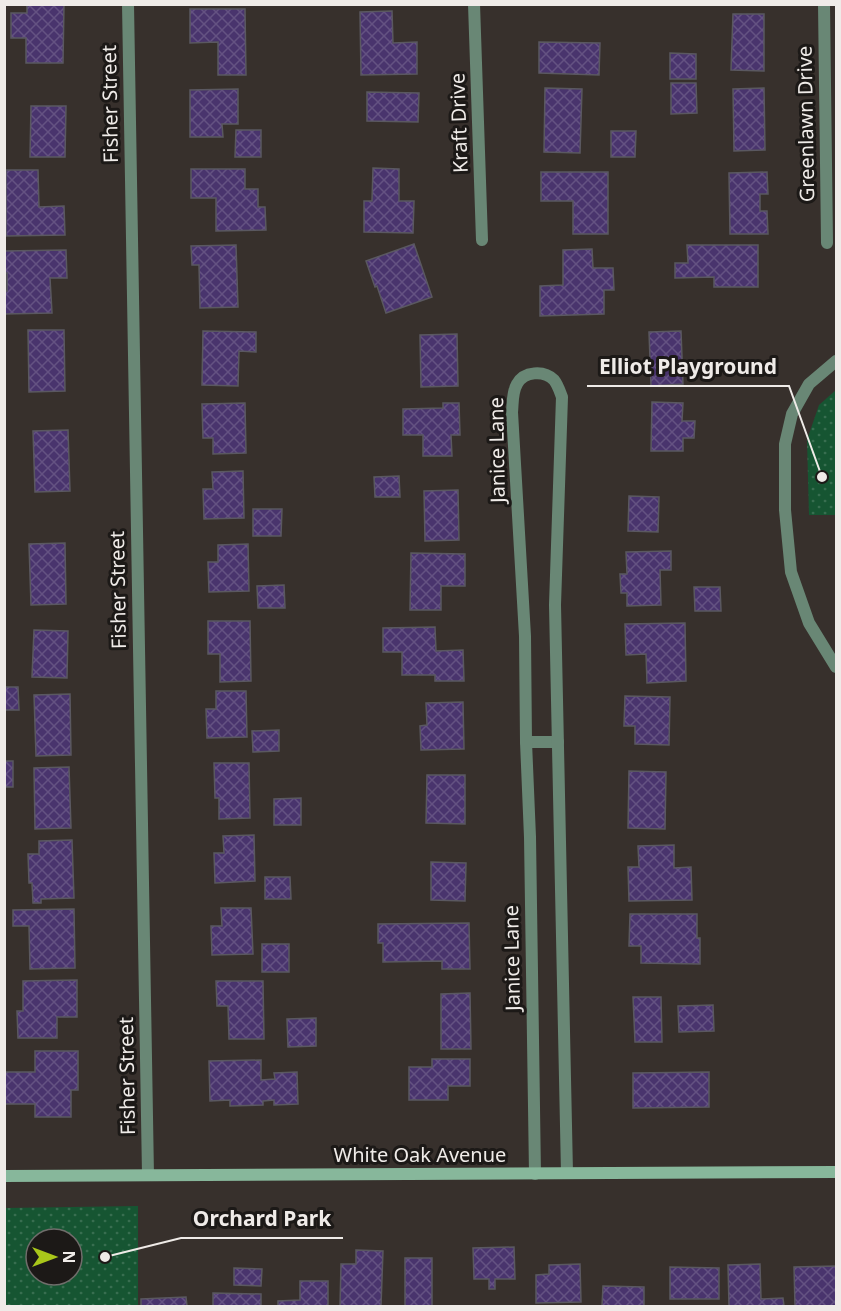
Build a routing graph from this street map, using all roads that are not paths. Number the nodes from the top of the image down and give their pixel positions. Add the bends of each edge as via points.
1 (128, 4) edge
2 (474, 4) edge
3 (824, 4) edge
4 (482, 240) dead end
5 (827, 243) dead end
6 (837, 361) edge
7 (837, 667) edge
8 (526, 742) junction
9 (558, 742) junction
10 (837, 1172) edge
11 (567, 1173) junction
12 (535, 1174) junction
13 (148, 1175) junction
14 (4, 1176) edge

1 - 13 street, Fisher Street
2 - 4 street, Kraft Drive
3 - 5 street, Greenlawn Drive
6 - 7 street via 809,384 792,414 785,444 785,499 792,572 809,623
8 - 9 street
8 - 9 street, Janice Lane via 525,636 512,412 517,383 535,373 548,375 556,382 562,398 555,605
8 - 12 street, Janice Lane
9 - 11 street, Janice Lane
10 - 11 street, White Oak Avenue
11 - 12 street, White Oak Avenue
12 - 13 street, White Oak Avenue
13 - 14 street, White Oak Avenue

